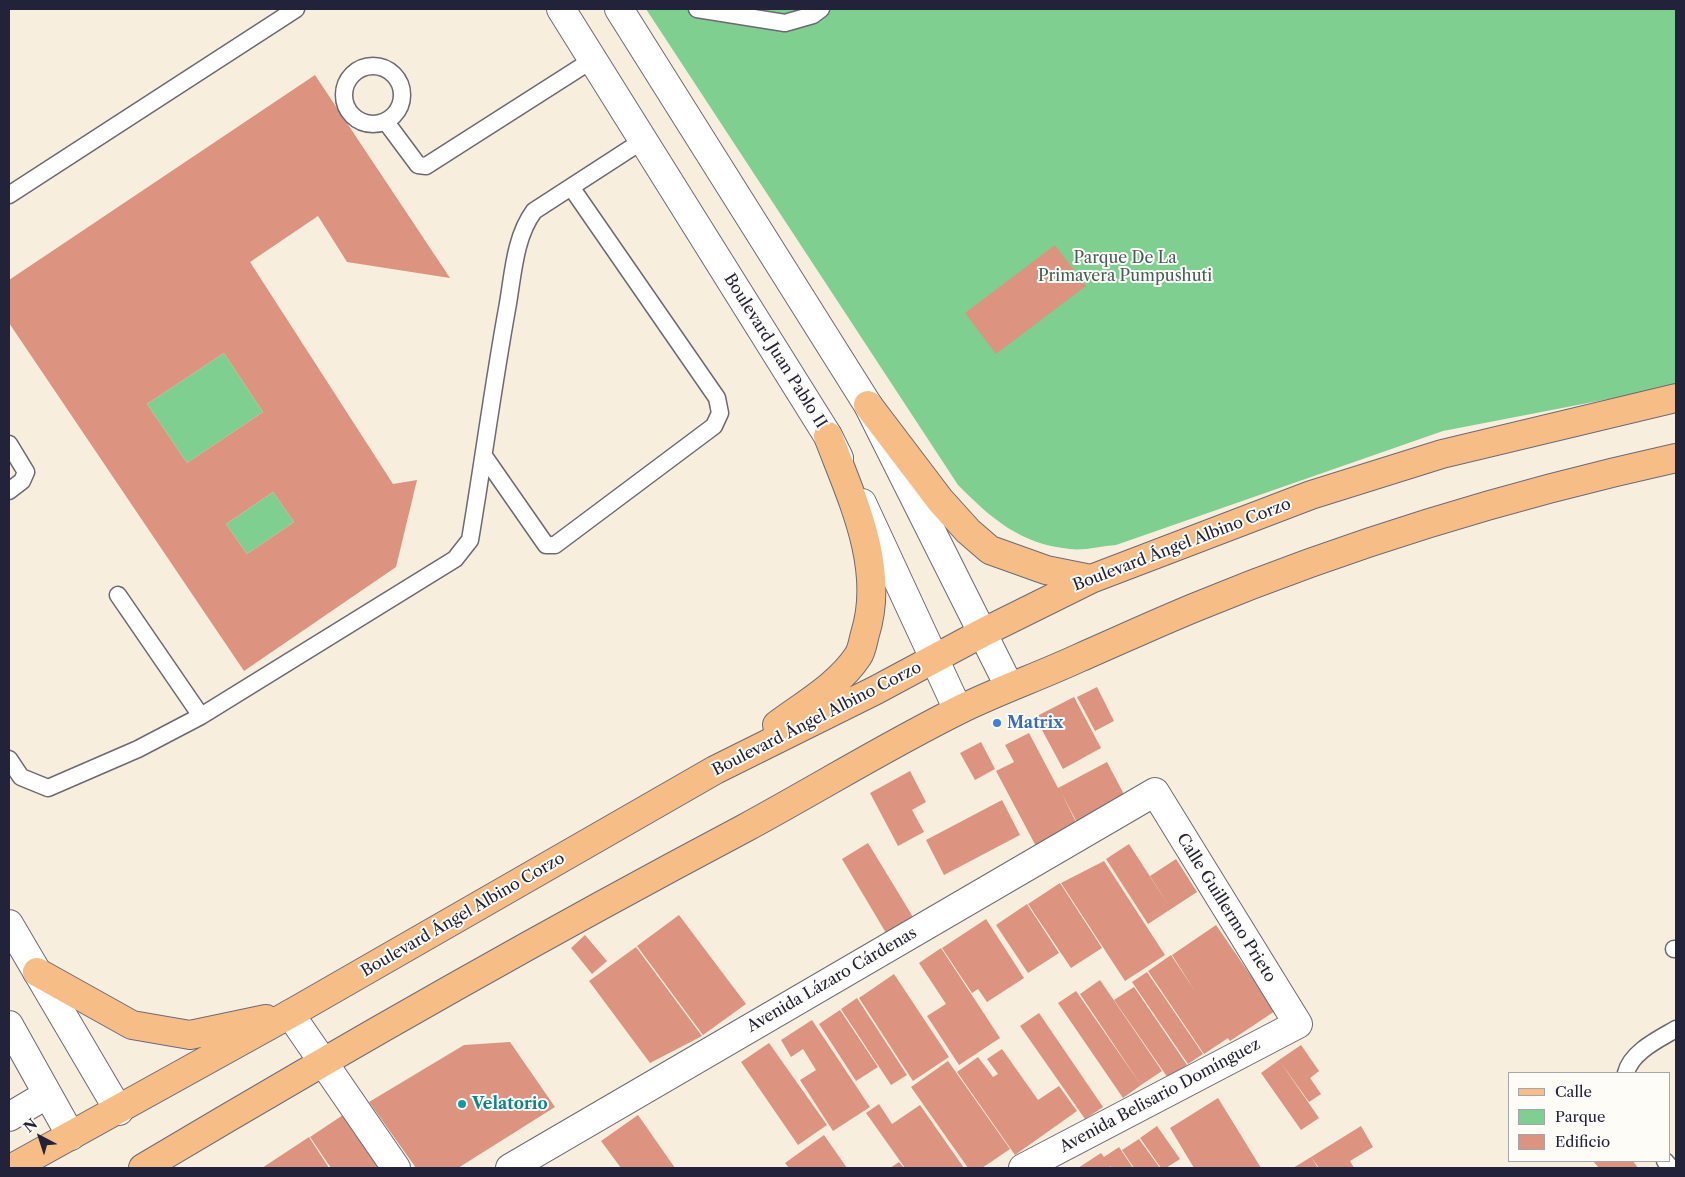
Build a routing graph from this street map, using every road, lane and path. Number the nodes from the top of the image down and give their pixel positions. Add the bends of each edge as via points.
1 (296, 9) edge
2 (561, 9) edge
3 (619, 9) edge
4 (697, 9) edge
5 (821, 9) edge
6 (592, 60) junction
7 (386, 122) dead end
8 (642, 141) junction
9 (571, 187) junction
10 (9, 195) edge
11 (1676, 398) edge
12 (868, 405) junction
13 (828, 436) junction
14 (9, 444) edge
15 (484, 456) junction
16 (1676, 458) edge
17 (9, 491) edge
18 (1090, 579) junction
19 (118, 595) dead end
20 (984, 632) junction
21 (934, 660) junction
22 (1009, 686) junction
23 (958, 710) junction
24 (201, 716) junction
25 (9, 759) edge
26 (715, 770) junction
27 (1154, 792) joint
28 (9, 924) edge
29 (36, 972) junction
30 (290, 1014) junction
31 (1298, 1024) joint
32 (9, 1025) edge
33 (1676, 1029) edge
34 (322, 1062) junction
35 (1626, 1072) edge
36 (46, 1096) junction
37 (119, 1111) junction
38 (9, 1118) edge
39 (71, 1136) junction
40 (1036, 1165) edge
41 (12, 1168) edge
42 (143, 1168) edge
43 (396, 1168) edge
44 (510, 1168) edge

1 - 10 lane
2 - 6 street, Boulevard Juan Pablo II
3 - 12 street
4 - 5 lane via 785,23 813,15
6 - 7 lane via 426,166 418,166
6 - 8 street, Boulevard Juan Pablo II
8 - 9 lane
8 - 13 street, Boulevard Juan Pablo II
9 - 15 lane via 534,210 525,223 500,346
9 - 15 lane via 717,398 720,413 714,426 555,545 546,544
11 - 18 main road, Boulevard Ángel Albino Corzo via 1442,454 1311,495
12 - 18 main road via 940,500 990,550 1046,570
12 - 20 street
13 - 21 street, Boulevard Juan Pablo II via 893,566
13 - 26 main road via 864,533 872,585 870,620 859,655 832,685
14 - 17 lane via 26,472 22,481
15 - 24 lane via 470,540 454,559
16 - 22 main road via 1514,498 1293,570
18 - 20 main road, Boulevard Ángel Albino Corzo
19 - 24 lane
20 - 21 main road, Boulevard Ángel Albino Corzo
20 - 22 street
21 - 23 street, Boulevard Juan Pablo II
21 - 26 main road, Boulevard Ángel Albino Corzo
22 - 23 main road
23 - 34 main road
24 - 25 lane via 138,749 48,788 21,777
26 - 30 main road, Boulevard Ángel Albino Corzo
27 - 31 street, Calle Guillermo Prieto
27 - 44 street, Avenida Lázaro Cárdenas
28 - 29 street
29 - 30 main road via 132,1025 190,1035
29 - 37 street
30 - 34 street
30 - 37 main road, Boulevard Ángel Albino Corzo
31 - 40 street, Avenida Belisario Domínguez
32 - 36 street
33 - 35 lane via 1650,1043
34 - 42 main road
34 - 43 street
36 - 38 street
36 - 39 street
37 - 39 main road, Boulevard Ángel Albino Corzo
39 - 41 main road, Boulevard Ángel Albino Corzo

